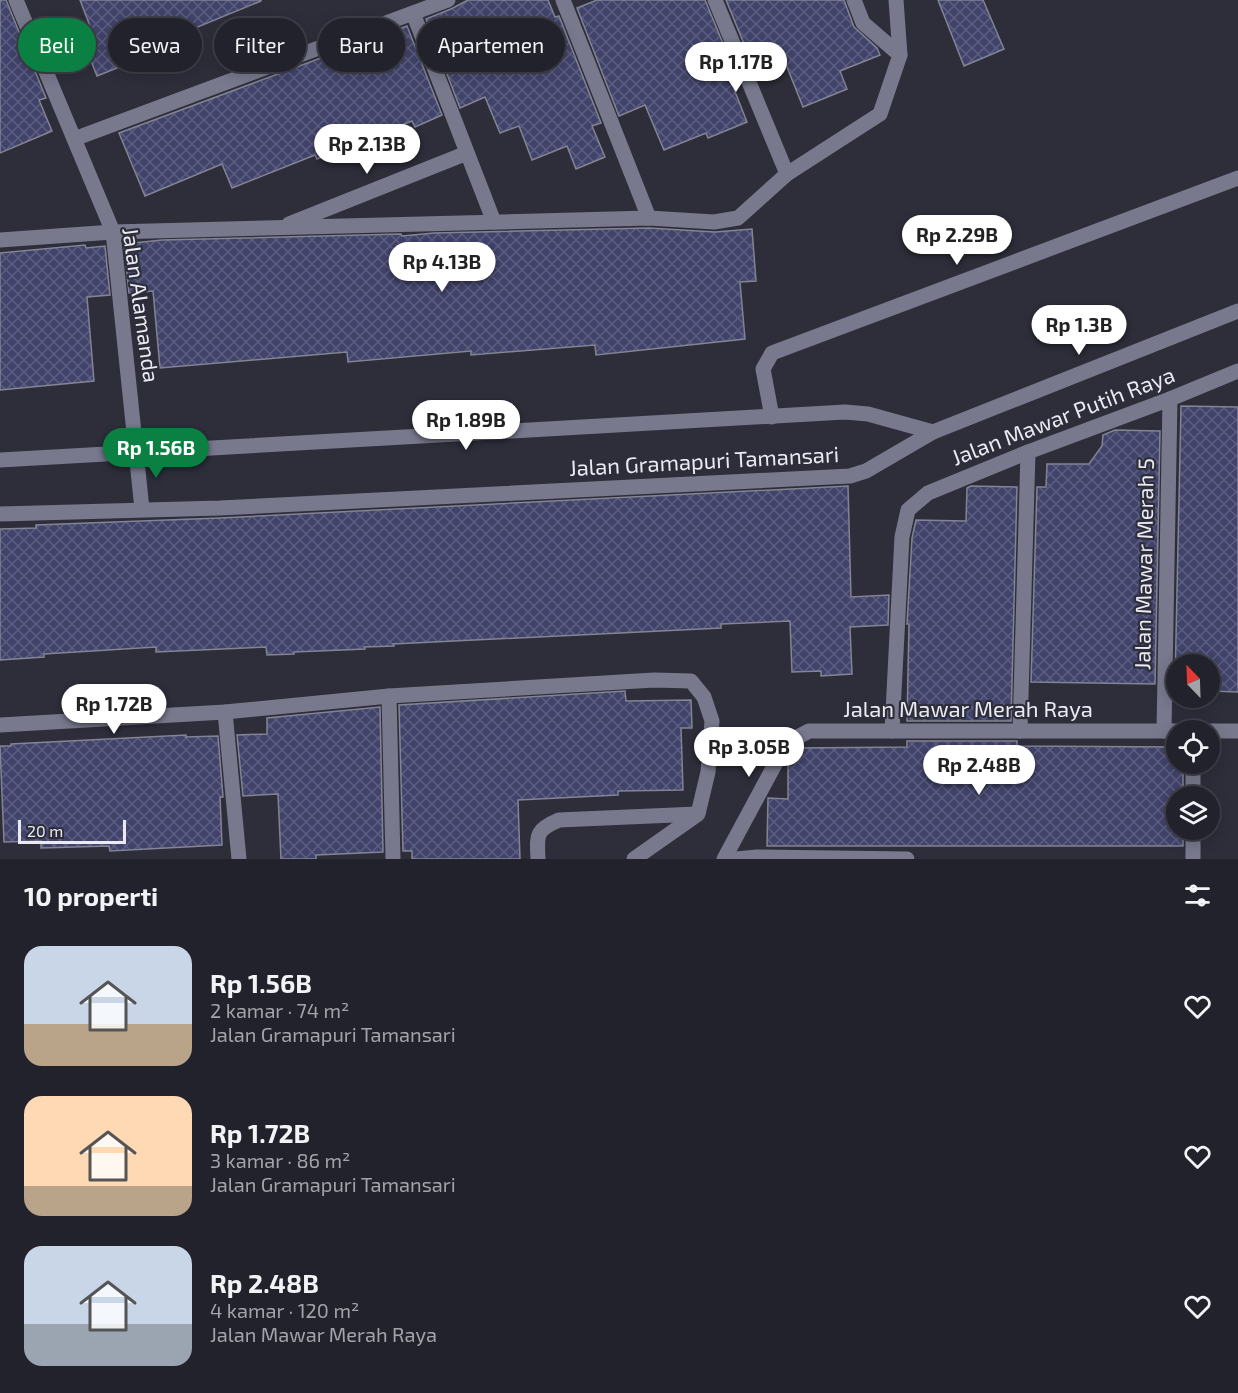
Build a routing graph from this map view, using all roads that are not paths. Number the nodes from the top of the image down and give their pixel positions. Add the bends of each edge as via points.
1 (16, 0) edge
2 (448, 0) edge
3 (563, 0) edge
4 (715, 0) edge
5 (854, 0) edge
6 (896, 0) edge
7 (413, 13) junction
8 (900, 55) junction
9 (74, 140) junction
10 (467, 153) junction
11 (787, 174) junction
12 (1238, 178) edge
13 (649, 218) junction
14 (494, 222) junction
15 (279, 228) junction
16 (112, 232) junction
17 (0, 240) edge
18 (1238, 311) edge
19 (1238, 371) edge
20 (1170, 399) junction
21 (772, 417) junction
22 (933, 432) junction
23 (1028, 452) junction
24 (137, 453) junction
25 (0, 460) edge
26 (142, 509) junction
27 (0, 514) edge
28 (389, 696) junction
29 (225, 712) junction
30 (1170, 720) edge
31 (0, 725) edge
32 (892, 731) junction
33 (1020, 731) junction
34 (1166, 731) edge
35 (1220, 731) edge
36 (1238, 731) edge
37 (698, 814) junction
38 (1193, 840) edge
39 (239, 859) edge
40 (393, 859) edge
41 (538, 859) edge
42 (634, 859) edge
43 (724, 859) edge
44 (736, 859) edge
45 (907, 859) edge
46 (1193, 859) edge

1 - 9 street, Jalan Alamanda
2 - 7 street
3 - 13 street
4 - 11 street
5 - 8 street via 863,22
6 - 8 street
7 - 9 street
7 - 10 street
8 - 11 street via 879,114
9 - 16 street, Jalan Alamanda
10 - 14 street
10 - 15 street
11 - 13 street via 738,218 714,222
12 - 21 street via 772,353 763,369
13 - 14 street
14 - 15 street
15 - 16 street
16 - 17 street
16 - 24 street, Jalan Alamanda
18 - 22 street, Jalan Gramapuri Tamansari
19 - 20 street, Jalan Mawar Putih Raya
20 - 23 street, Jalan Mawar Putih Raya
20 - 30 street, Jalan Mawar Merah 5
21 - 22 street, Jalan Gramapuri Tamansari via 868,414
21 - 24 street, Jalan Gramapuri Tamansari
22 - 26 street, Jalan Gramapuri Tamansari via 866,471 850,476
23 - 32 street, Jalan Mawar Putih Raya via 928,493 908,510 902,537
23 - 33 street
24 - 25 street, Jalan Gramapuri Tamansari
24 - 26 street, Jalan Alamanda
26 - 27 street, Jalan Gramapuri Tamansari
28 - 29 street
28 - 37 street via 691,681 704,697 712,721 708,772
28 - 40 street
29 - 31 street
29 - 39 street
32 - 33 street, Jalan Mawar Merah Raya
32 - 43 street, Jalan Mawar Merah Raya via 809,731 792,740
33 - 34 street, Jalan Mawar Merah Raya
35 - 36 street
37 - 41 street via 559,820 545,826 537,837
37 - 42 street
38 - 46 street
44 - 45 street

